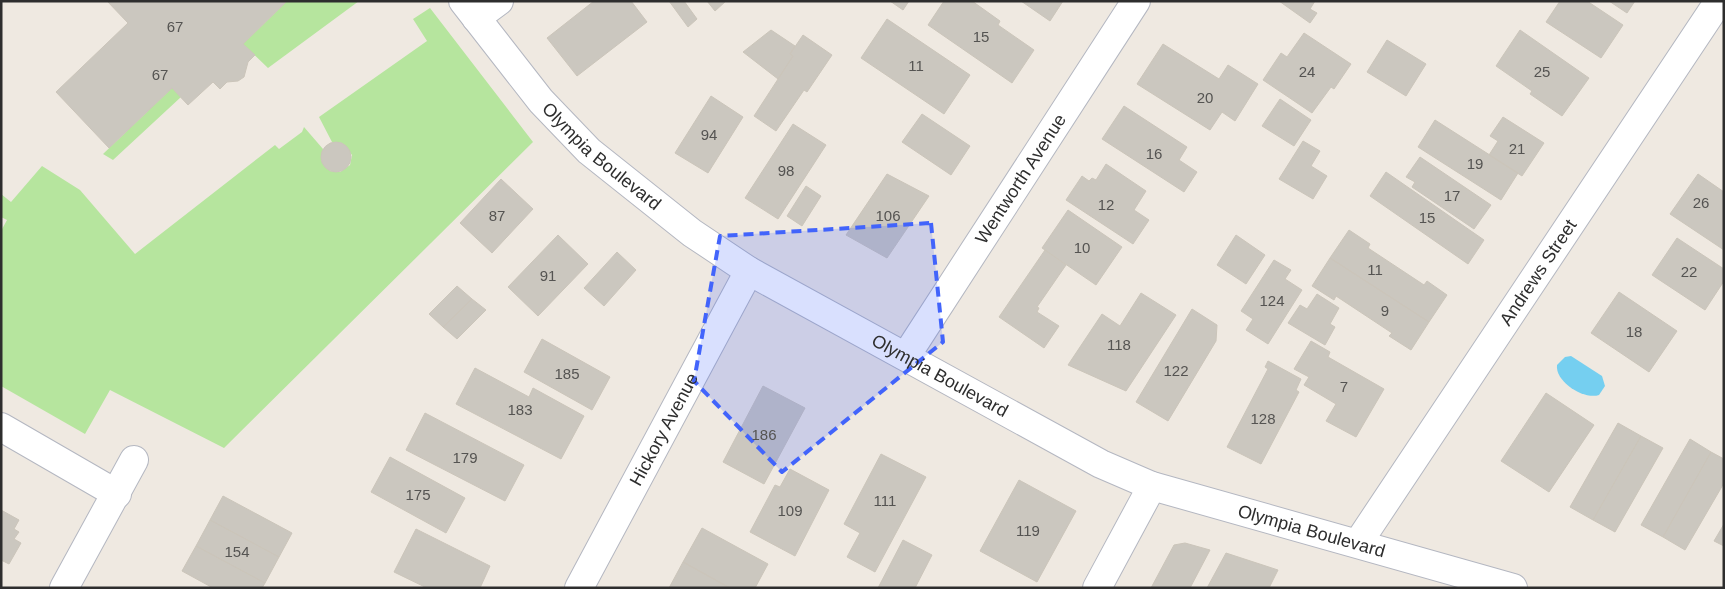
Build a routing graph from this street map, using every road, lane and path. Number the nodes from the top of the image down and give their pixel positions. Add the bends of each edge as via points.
1 (499, 1) edge
2 (1136, 1) edge
3 (1719, 1) edge
4 (469, 10) edge
5 (749, 271) junction
6 (906, 356) junction
7 (1, 427) edge
8 (134, 460) dead end
9 (1152, 486) junction
10 (117, 494) junction
11 (1358, 544) junction
12 (64, 588) edge
13 (579, 588) edge
14 (1097, 588) edge
15 (1513, 588) edge

1 - 4 street
2 - 6 street, Wentworth Avenue
3 - 11 street, Andrews Street
4 - 5 street, Olympia Boulevard via 541,101 589,151 692,233
5 - 6 street, Olympia Boulevard
5 - 13 street, Hickory Avenue
6 - 9 street, Olympia Boulevard via 1101,464
7 - 10 street
8 - 10 street
9 - 11 street, Olympia Boulevard
9 - 14 street
10 - 12 street
11 - 15 street, Olympia Boulevard

